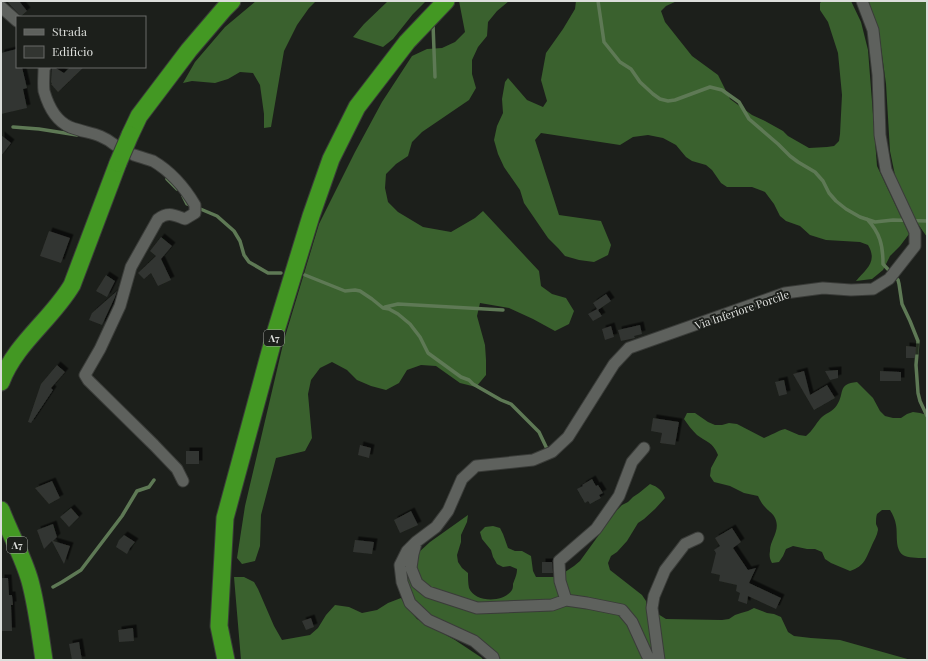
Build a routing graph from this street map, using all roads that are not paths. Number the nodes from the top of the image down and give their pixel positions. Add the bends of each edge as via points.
1 (232, 1) edge
2 (446, 1) edge
3 (862, 1) edge
4 (1, 7) edge
5 (16, 20) edge
6 (44, 68) edge
7 (115, 145) dead end
8 (134, 155) dead end
9 (1, 382) edge
10 (644, 448) dead end
11 (183, 481) dead end
12 (1, 510) edge
13 (698, 538) dead end
14 (416, 542) junction
15 (566, 600) junction
16 (44, 660) edge
17 (226, 660) edge
18 (494, 660) edge
19 (650, 660) edge
20 (659, 660) edge

1 - 9 highway, bridge via 189,50 139,116 118,163 72,285 9,365
2 - 17 highway, A7 via 407,42 357,107 330,159 274,337 225,518 220,626
3 - 14 street, Via Inferiore Porcile via 873,30 880,135 886,170 915,232 915,246 888,279 873,289 822,288 785,293 629,348 614,364 568,437 552,452 533,460 476,466 462,480 448,511 436,527
4 - 5 street
6 - 7 street via 44,90 56,117 70,127 101,135
8 - 11 street via 152,161 170,174 196,204 195,214 185,219 169,214 158,219 131,267 120,306 85,375 177,469
10 - 15 street via 632,462 618,496 596,529 559,561 560,581
12 - 16 highway, A7 via 30,580
13 - 20 street via 685,544 665,570 654,596 652,608
14 - 15 street via 411,568 417,583 428,592 478,608 552,605
14 - 18 street, Via Inferiore Porcile via 407,551 400,565 402,582 410,603 428,620 474,641
15 - 19 street via 622,610 632,622

